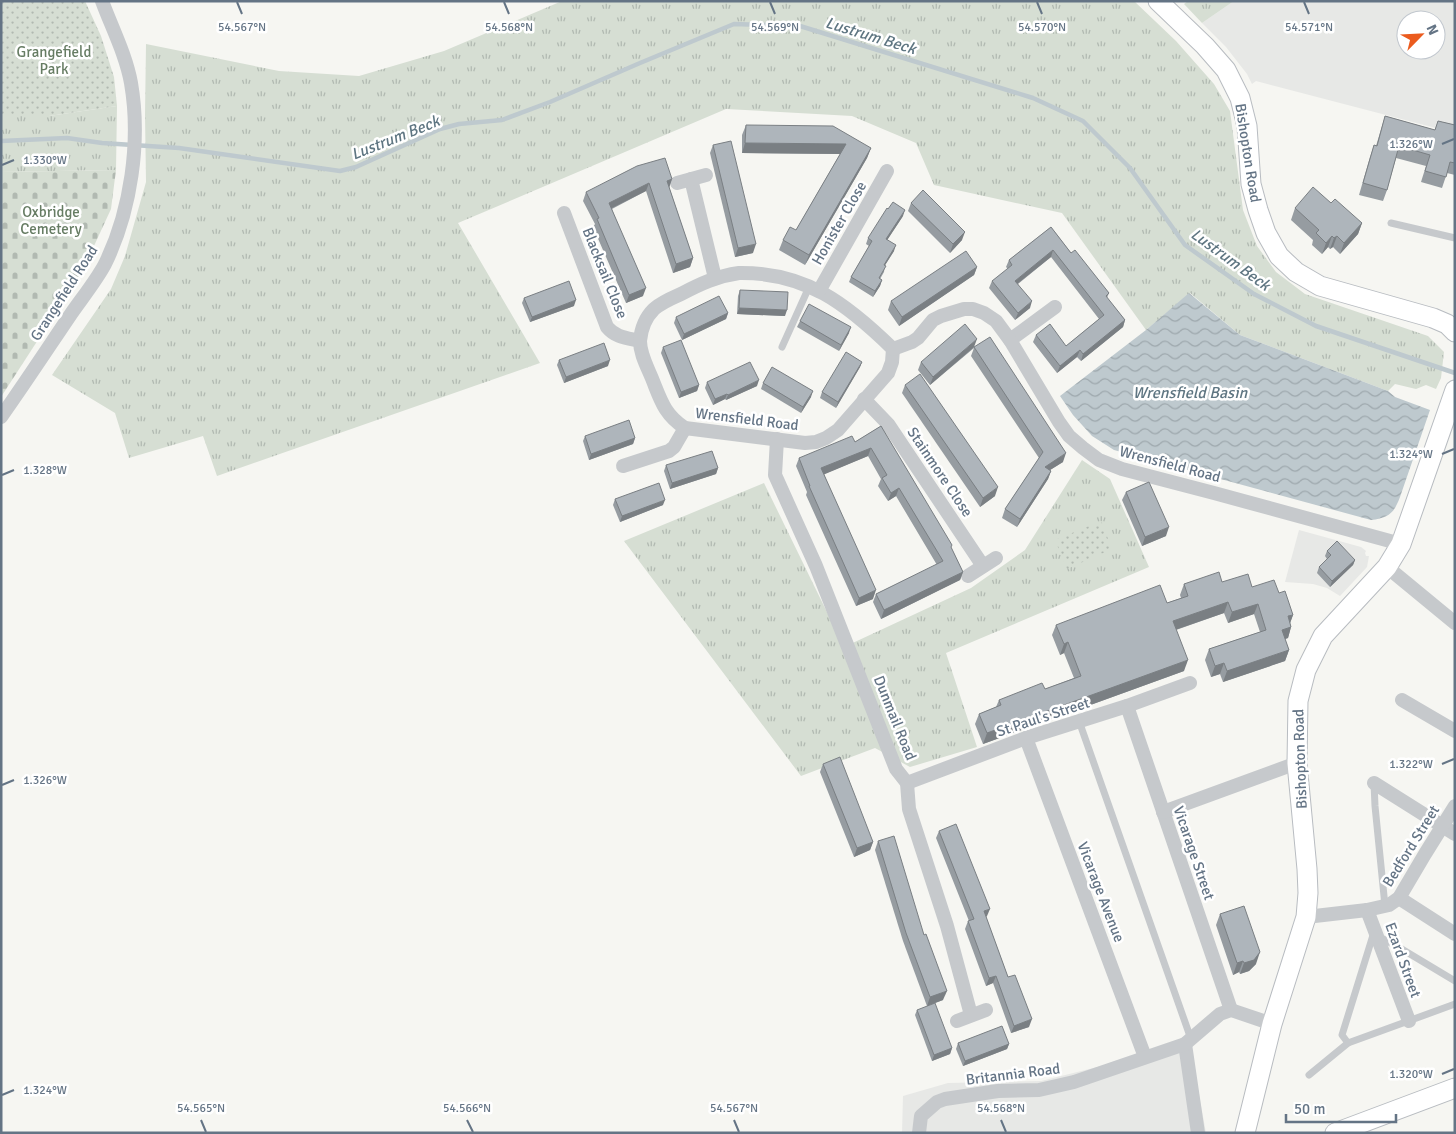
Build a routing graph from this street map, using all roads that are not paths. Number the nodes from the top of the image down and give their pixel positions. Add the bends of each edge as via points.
1 (102, 1) edge
2 (1158, 1) edge
3 (888, 171) dead end
4 (706, 175) dead end
5 (691, 179) junction
6 (677, 183) dead end
7 (571, 219) dead end
8 (1391, 223) dead end
9 (1455, 238) edge
10 (715, 278) junction
11 (814, 289) junction
12 (1055, 307) dead end
13 (1455, 332) edge
14 (1010, 340) junction
15 (640, 341) junction
16 (782, 347) dead end
17 (893, 349) junction
18 (864, 399) junction
19 (1453, 400) edge
20 (1, 417) edge
21 (685, 428) junction
22 (778, 439) junction
23 (624, 466) dead end
24 (1401, 544) junction
25 (996, 558) dead end
26 (984, 566) junction
27 (1387, 567) junction
28 (968, 576) dead end
29 (1455, 623) edge
30 (1190, 683) dead end
31 (1402, 700) dead end
32 (1127, 706) junction
33 (1079, 721) junction
34 (1455, 731) edge
35 (1026, 738) junction
36 (1297, 763) junction
37 (907, 783) junction
38 (1374, 783) joint
39 (1455, 806) edge
40 (1164, 812) junction
41 (1442, 826) junction
42 (1455, 834) edge
43 (1399, 898) junction
44 (1385, 906) junction
45 (1367, 910) junction
46 (1306, 917) junction
47 (1376, 932) junction
48 (1455, 934) edge
49 (1455, 981) edge
50 (1455, 1004) edge
51 (986, 1010) dead end
52 (1231, 1010) junction
53 (971, 1015) junction
54 (956, 1020) dead end
55 (1409, 1021) junction
56 (1272, 1024) junction
57 (1188, 1042) junction
58 (1348, 1042) junction
59 (1145, 1057) junction
60 (1309, 1075) dead end
61 (1455, 1088) edge
62 (919, 1133) edge
63 (1198, 1133) edge
64 (1246, 1133) edge
65 (1335, 1133) edge

1 - 20 street, Grangefield Road via 131,82 135,116 128,201 104,265
2 - 13 street, Bishopton Road via 1226,70 1240,98 1251,184 1266,233 1279,256 1296,272 1320,286 1433,318
3 - 11 street, Honister Close
4 - 5 street
5 - 6 street
5 - 10 street
7 - 15 street, Blacksail Close via 607,327 619,336
8 - 9 lane
10 - 11 street via 739,274 773,275
10 - 15 street via 655,308 645,323
11 - 16 lane
11 - 17 street via 847,308
12 - 14 street
14 - 17 street, Wrensfield Road via 996,321 973,308 933,320 918,338
14 - 24 street, Wrensfield Road via 1069,436 1099,460 1122,469
15 - 21 street, Wrensfield Road via 643,357 662,403 668,414
17 - 18 street, Wrensfield Road via 888,373
18 - 22 street, Wrensfield Road via 838,430 826,438 805,443
18 - 26 street, Stainmore Close via 888,424
19 - 24 street, Bishopton Road
21 - 22 street, Wrensfield Road
21 - 23 street via 669,451
22 - 37 street, Dunmail Road via 775,475 819,574 896,769
24 - 27 street, Bishopton Road
25 - 26 street
26 - 28 street
27 - 29 street
27 - 36 street, Bishopton Road via 1323,636 1306,670 1298,701
30 - 32 street, St Paul's Street
31 - 34 street
32 - 33 street, St Paul's Street
32 - 40 street, Vicarage Street
33 - 35 street, St Paul's Street
33 - 57 lane
35 - 37 street, St Paul's Street
35 - 59 street, Vicarage Avenue
36 - 40 street
36 - 46 street, Bishopton Road via 1307,869
37 - 53 street, Dunmail Road via 909,809 947,926
38 - 41 street
38 - 44 lane
39 - 41 street, Bedford Street
40 - 52 street, Vicarage Street
41 - 42 street
41 - 43 street, Bedford Street
43 - 44 street, Bedford Street
43 - 48 street
44 - 45 street, Bedford Street
45 - 46 street, Bedford Street
45 - 47 street, Ezard Street
46 - 56 street, Bishopton Road
47 - 49 lane
47 - 55 street, Ezard Street
47 - 58 lane via 1367,950 1342,1035
50 - 55 lane
51 - 53 street
52 - 56 street
52 - 57 street, Britannia Road via 1220,1014
53 - 54 street
55 - 58 lane
56 - 64 street, Bishopton Road
57 - 59 street, Britannia Road
57 - 63 street
58 - 60 lane
59 - 62 street, Britannia Road via 1074,1082 1039,1090 998,1091 945,1099 921,1116
61 - 65 street

